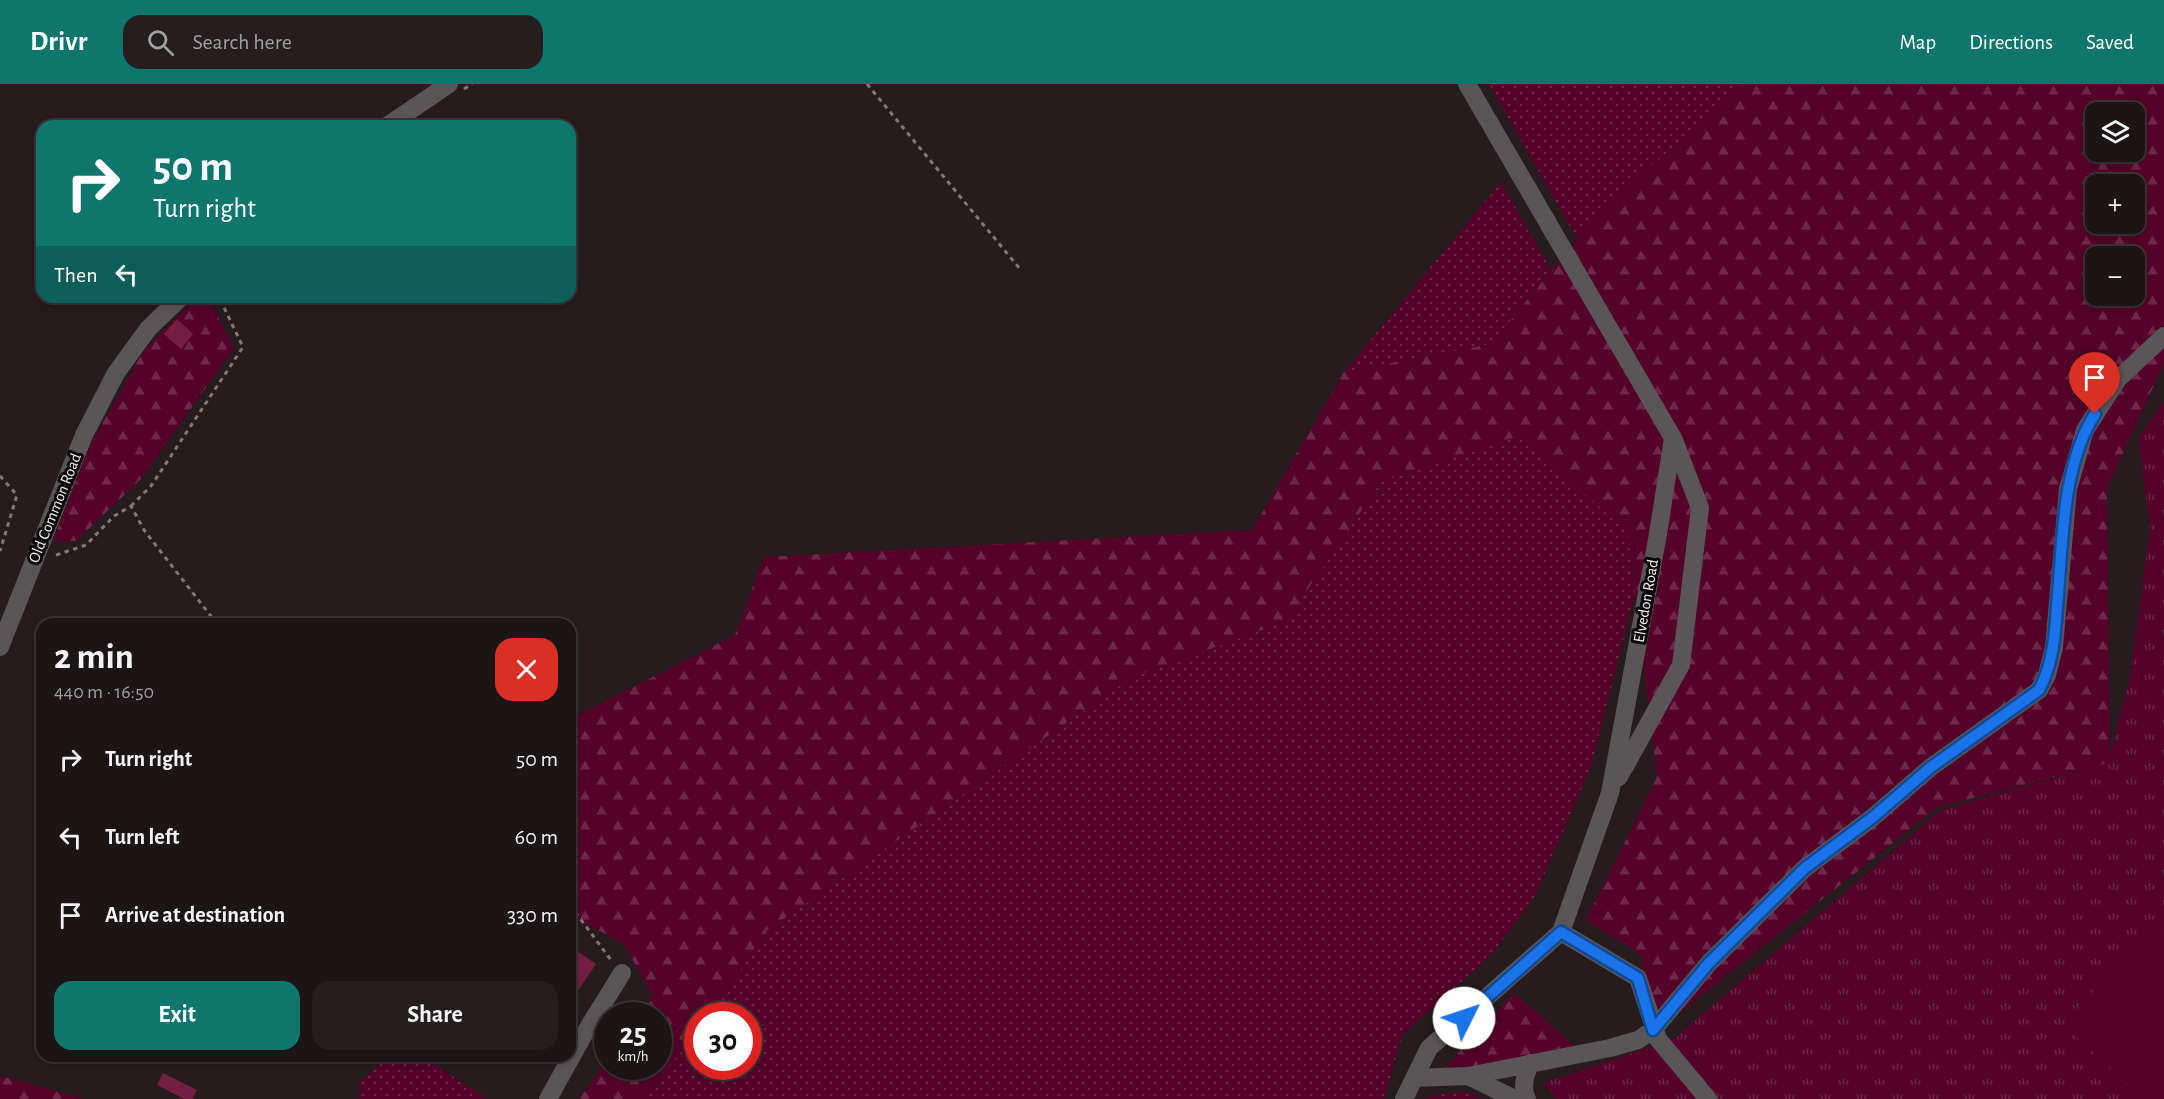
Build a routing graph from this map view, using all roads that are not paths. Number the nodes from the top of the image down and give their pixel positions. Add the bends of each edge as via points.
1 (449, 84) edge
2 (1467, 84) edge
3 (396, 120) edge
4 (175, 303) edge
5 (2164, 336) edge
6 (1673, 438) junction
7 (0, 647) edge
8 (1610, 793) junction
9 (1561, 932) junction
10 (622, 974) road end
11 (1653, 1030) junction
12 (576, 1049) edge
13 (569, 1062) edge
14 (1531, 1063) junction
15 (1468, 1076) junction
16 (1414, 1078) junction
17 (548, 1099) edge
18 (1404, 1099) edge
19 (1515, 1099) edge
20 (1527, 1099) edge
21 (1708, 1099) edge

1 - 3 street
2 - 6 street
4 - 7 street, Old Common Road via 148,329 117,373 84,435
5 - 11 street via 2118,379 2085,430 2068,489 2054,647 2039,690 1931,767 1805,868 1709,963
6 - 8 street, Elvedon Road
6 - 8 street via 1700,508 1681,665
8 - 9 street, Elvedon Road
9 - 11 street via 1638,978
9 - 16 street, Elvedon Road via 1429,1048
10 - 12 street
11 - 14 street via 1638,1040
11 - 21 street
13 - 17 street
14 - 15 street
14 - 20 street via 1525,1076
15 - 16 street
15 - 19 street
16 - 18 street, Elvedon Road

